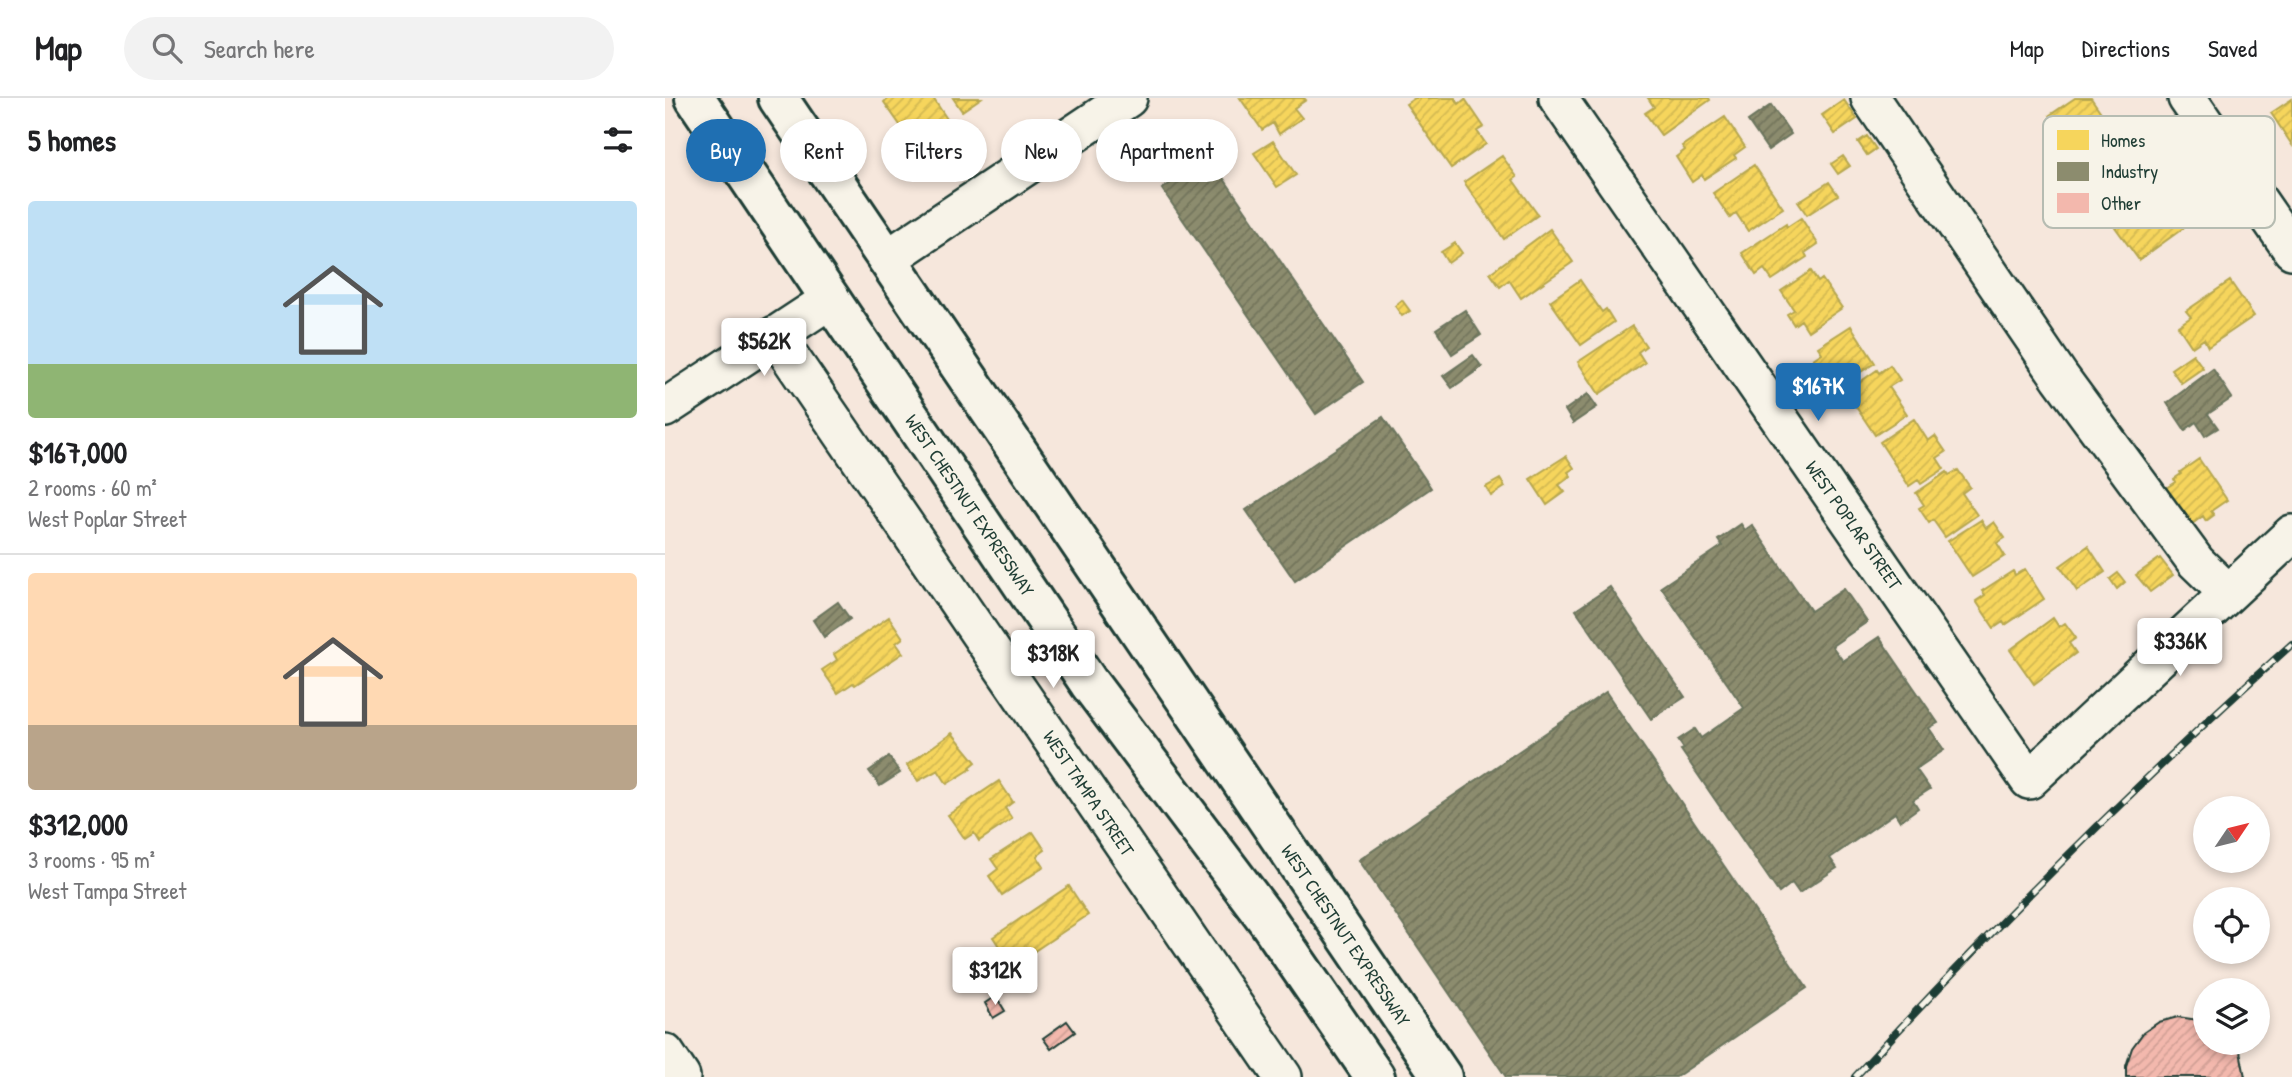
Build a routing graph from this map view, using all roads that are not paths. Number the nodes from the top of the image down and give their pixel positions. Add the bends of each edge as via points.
1 (695, 98) edge
2 (778, 98) edge
3 (1128, 98) edge
4 (1559, 98) edge
5 (1870, 98) edge
6 (2187, 98) edge
7 (2199, 116) edge
8 (2275, 225) edge
9 (2292, 250) edge
10 (887, 258) junction
11 (831, 299) junction
12 (775, 335) junction
13 (665, 408) edge
14 (2292, 534) edge
15 (2228, 593) junction
16 (665, 1053) edge
17 (681, 1077) edge
18 (1283, 1077) edge
19 (1375, 1077) edge
20 (1442, 1077) edge

1 - 11 main road, WEST CHESTNUT EXPRESSWAY
2 - 10 main road, WEST CHESTNUT EXPRESSWAY
3 - 10 street
4 - 15 street, WEST POPLAR STREET via 2029,780
5 - 15 street via 2060,377 2196,562
6 - 7 street
8 - 9 street
10 - 20 main road, WEST CHESTNUT EXPRESSWAY
11 - 12 street
11 - 19 main road, WEST CHESTNUT EXPRESSWAY via 1089,683 1268,921
12 - 13 street
12 - 18 street, WEST TAMPA STREET
14 - 15 street
16 - 17 street

